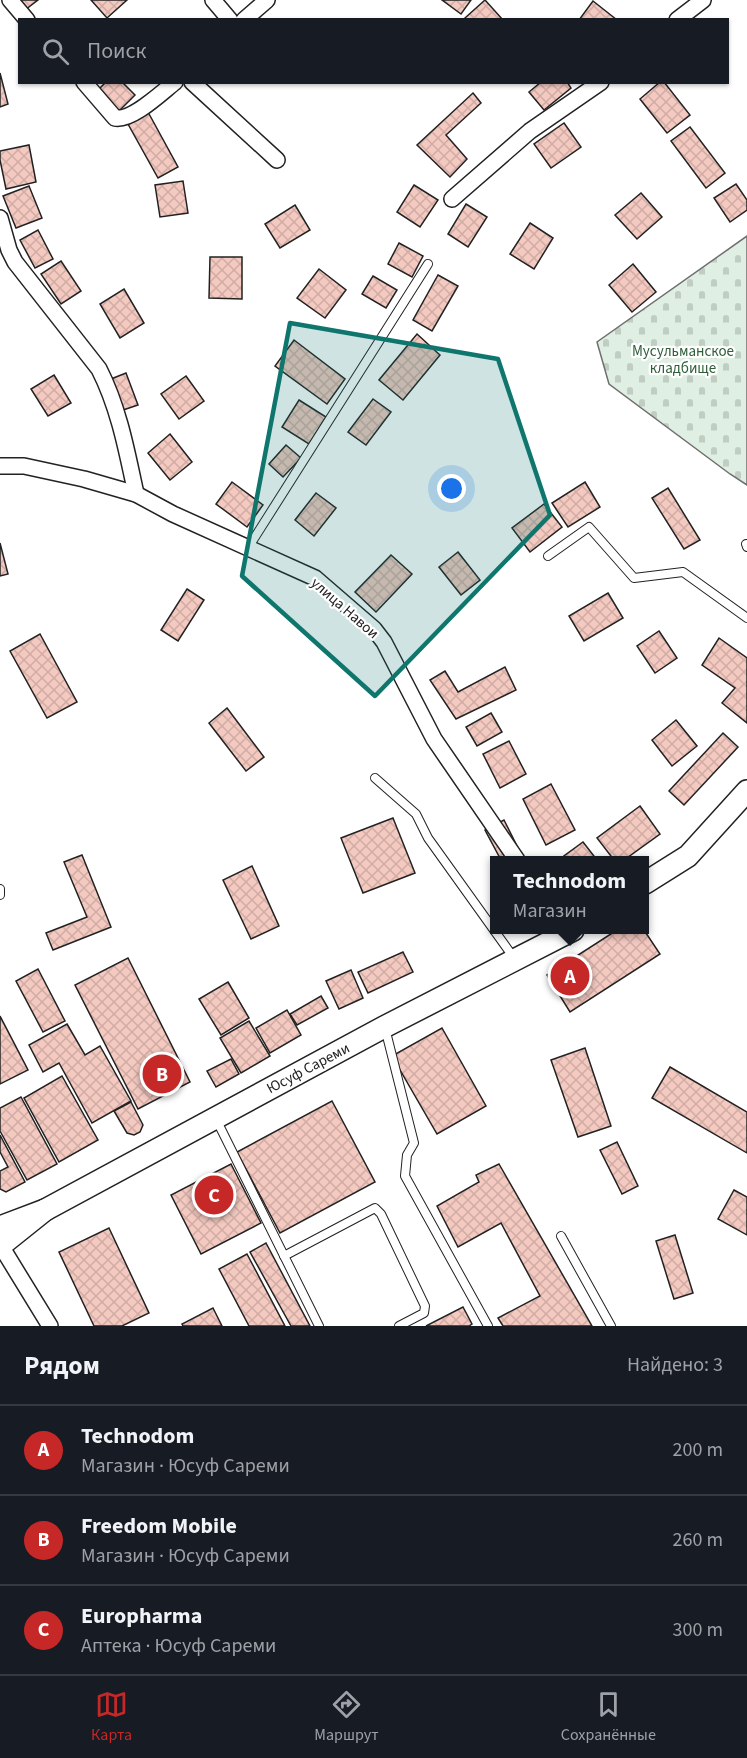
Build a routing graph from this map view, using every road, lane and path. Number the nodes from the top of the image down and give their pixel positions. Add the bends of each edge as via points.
1 (10, 0) edge
2 (213, 0) edge
3 (267, 0) edge
4 (703, 0) edge
5 (25, 18) edge
6 (229, 18) edge
7 (246, 18) edge
8 (680, 18) edge
9 (86, 84) edge
10 (172, 84) edge
11 (194, 84) edge
12 (598, 84) edge
13 (277, 160) dead end
14 (452, 199) dead end
15 (0, 218) edge
16 (428, 264) dead end
17 (0, 466) edge
18 (136, 494) junction
19 (248, 548) junction
20 (548, 556) dead end
21 (747, 618) edge
22 (375, 778) dead end
23 (747, 790) edge
24 (514, 856) edge
25 (649, 880) edge
26 (0, 889) edge
27 (0, 895) edge
28 (490, 924) edge
29 (497, 934) edge
30 (562, 934) edge
31 (515, 959) junction
32 (384, 1027) junction
33 (216, 1118) junction
34 (561, 1236) dead end
35 (0, 1241) edge
36 (284, 1256) junction
37 (50, 1326) edge
38 (319, 1326) edge
39 (399, 1326) edge
40 (488, 1326) edge
41 (611, 1326) edge

1 - 5 street
2 - 6 street
3 - 7 street
4 - 8 street
9 - 10 street via 115,118 122,119
11 - 13 street
12 - 14 street via 530,131
15 - 18 street via 15,262 106,383 124,438
16 - 19 lane
17 - 18 street, улица Навои via 34,468
18 - 19 street, улица Навои
19 - 24 street, улица Навои via 315,578 374,629 434,739
20 - 21 lane via 589,527 634,578 683,572
22 - 28 lane via 416,814 428,838
23 - 25 main road via 688,856
26 - 27 lane
29 - 31 lane
30 - 31 main road, Юсуф Сареми
31 - 32 main road, Юсуф Сареми
32 - 33 main road, Юсуф Сареми
32 - 40 lane via 414,1143 407,1155 405,1176
33 - 35 main road, Юсуф Сареми via 45,1210
33 - 36 lane
34 - 41 lane
35 - 37 street
36 - 38 lane
36 - 39 lane via 375,1208 425,1306 424,1313

